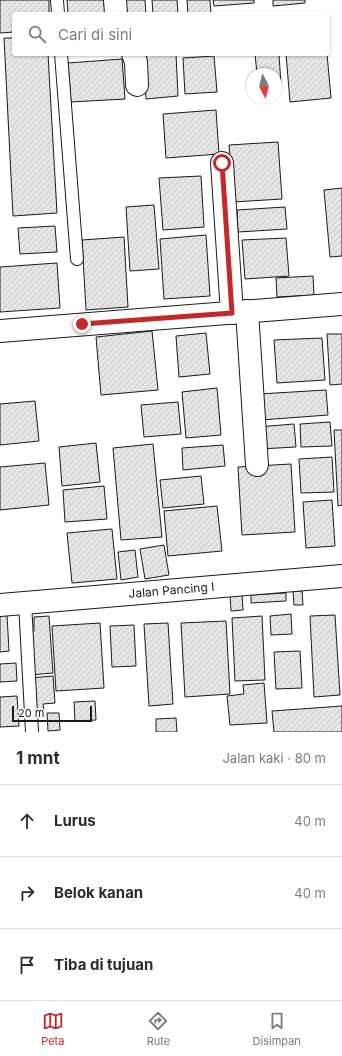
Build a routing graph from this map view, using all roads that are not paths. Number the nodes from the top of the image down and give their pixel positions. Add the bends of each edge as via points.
1 (57, 0) edge
2 (115, 0) edge
3 (58, 12) edge
4 (116, 12) edge
5 (61, 56) edge
6 (134, 56) edge
7 (137, 85) dead end
8 (222, 163) dead end
9 (77, 259) dead end
10 (342, 304) edge
11 (240, 312) junction
12 (0, 331) edge
13 (257, 464) dead end
14 (342, 576) edge
15 (25, 603) junction
16 (0, 605) edge
17 (32, 732) edge

1 - 3 lane
2 - 4 street
5 - 9 lane
6 - 7 street
8 - 11 street
10 - 11 street
11 - 12 street
11 - 13 street
14 - 15 street, Jalan Pancing I
15 - 16 street, Jalan Pancing I
15 - 17 lane

